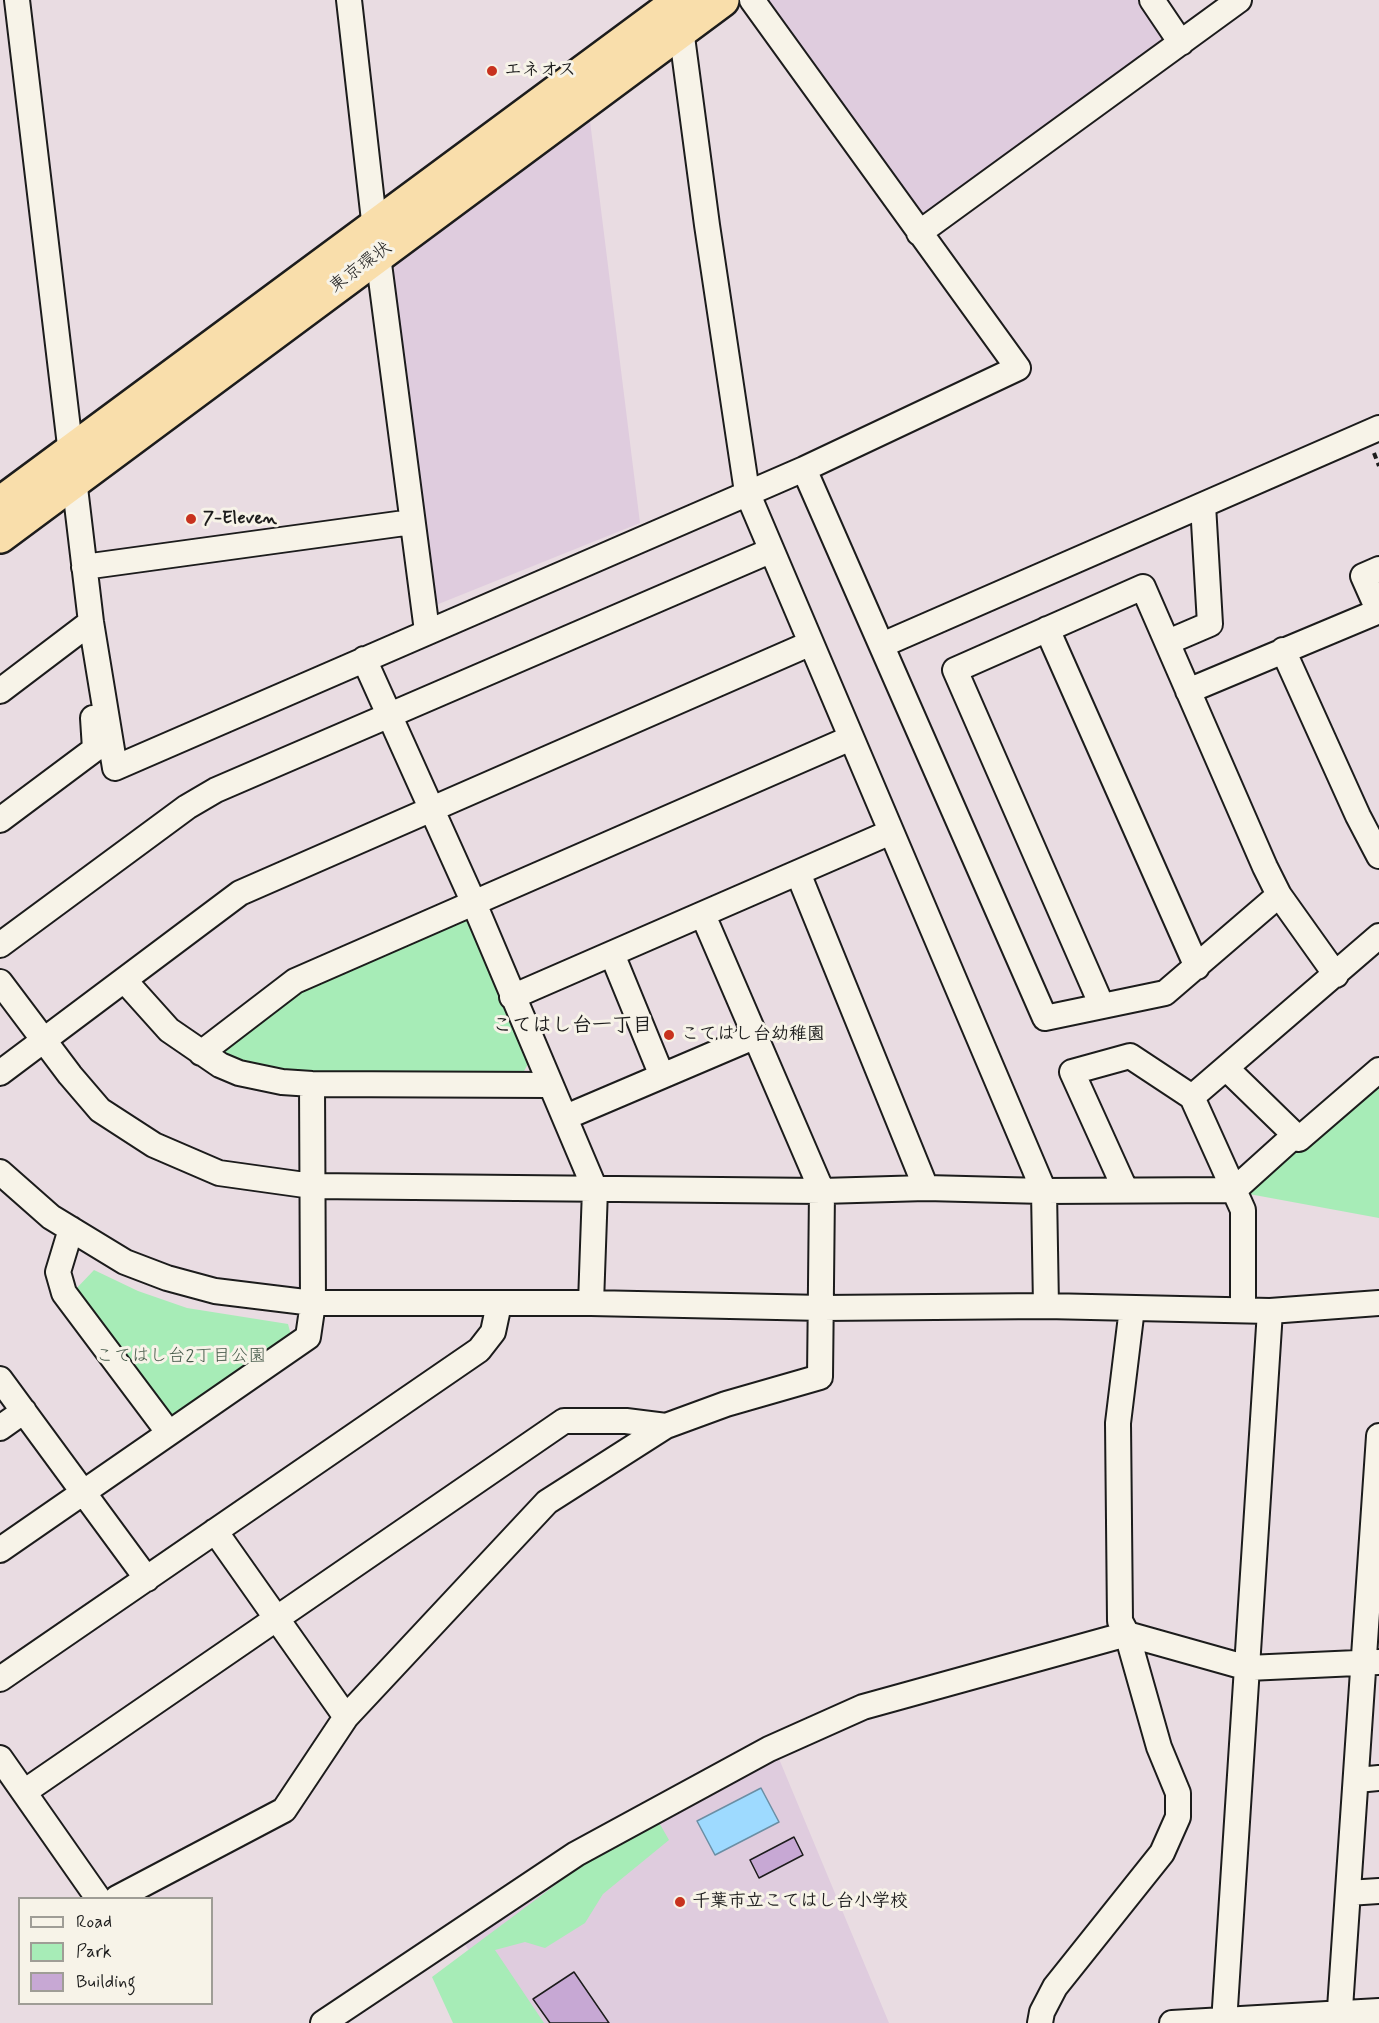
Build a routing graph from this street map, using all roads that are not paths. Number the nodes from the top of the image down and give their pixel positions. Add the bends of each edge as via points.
1 (17, 0) edge
2 (349, 0) edge
3 (722, 0) edge
4 (752, 0) edge
5 (1152, 0) edge
6 (1239, 0) edge
7 (681, 14) edge
8 (1181, 43) junction
9 (919, 233) junction
10 (377, 241) junction
11 (1379, 428) edge
12 (72, 467) junction
13 (804, 469) junction
14 (747, 492) junction
15 (0, 504) edge
16 (1203, 505) junction
17 (412, 522) junction
18 (0, 536) edge
19 (770, 551) junction
20 (84, 567) junction
21 (1379, 569) edge
22 (1379, 612) edge
23 (91, 622) junction
24 (1047, 629) junction
25 (427, 631) junction
26 (1167, 642) junction
27 (809, 644) junction
28 (882, 645) junction
29 (1283, 650) junction
30 (364, 659) junction
31 (0, 691) edge
32 (1188, 691) junction
33 (104, 698) junction
34 (390, 716) junction
35 (851, 738) junction
36 (431, 809) junction
37 (0, 820) edge
38 (891, 832) junction
39 (1379, 856) edge
40 (798, 873) junction
41 (1279, 895) junction
42 (473, 901) junction
43 (703, 915) junction
44 (1379, 936) edge
45 (0, 945) edge
46 (612, 954) junction
47 (1197, 967) junction
48 (1336, 975) junction
49 (125, 981) junction
50 (0, 982) edge
51 (512, 997) junction
52 (1102, 1006) junction
53 (756, 1036) junction
54 (44, 1040) junction
55 (201, 1053) junction
56 (1226, 1068) junction
57 (1379, 1070) edge
58 (0, 1073) edge
59 (662, 1076) junction
60 (312, 1084) junction
61 (549, 1085) junction
62 (1192, 1097) junction
63 (566, 1117) junction
64 (1295, 1135) junction
65 (0, 1172) edge
66 (312, 1186) junction
67 (926, 1188) junction
68 (595, 1189) junction
69 (1125, 1189) junction
70 (1234, 1190) junction
71 (822, 1191) junction
72 (1044, 1191) junction
73 (71, 1230) junction
74 (591, 1303) junction
75 (1379, 1303) edge
76 (313, 1304) junction
77 (499, 1304) junction
78 (1046, 1306) junction
79 (823, 1308) junction
80 (1132, 1308) junction
81 (1243, 1310) junction
82 (1270, 1311) junction
83 (0, 1378) edge
84 (24, 1411) junction
85 (666, 1426) junction
86 (0, 1428) edge
87 (169, 1433) junction
88 (1379, 1436) edge
89 (85, 1492) junction
90 (215, 1531) junction
91 (1376, 1543) edge
92 (0, 1550) edge
93 (147, 1579) junction
94 (276, 1618) junction
95 (1126, 1634) junction
96 (1371, 1662) edge
97 (1248, 1668) junction
98 (0, 1679) edge
99 (346, 1717) junction
100 (0, 1758) edge
101 (1368, 1779) edge
102 (24, 1792) junction
103 (1379, 1891) edge
104 (1348, 1893) junction
105 (97, 1897) edge
106 (121, 1897) edge
107 (1379, 2011) edge
108 (1339, 2018) edge
109 (1224, 2021) edge
110 (323, 2023) edge
111 (1040, 2023) edge
112 (1172, 2023) edge

1 - 12 street
2 - 10 street
3 - 7 highway, 東京環状
4 - 9 street
5 - 8 street
6 - 8 street
7 - 10 highway, 東京環状
7 - 14 street via 707,225
8 - 9 street
9 - 13 street via 1018,368
10 - 12 highway, 東京環状
10 - 17 street
11 - 16 street
12 - 15 highway, 東京環状
12 - 18 highway, 東京環状
12 - 20 street
13 - 14 street
13 - 28 street
14 - 19 street
14 - 25 street
16 - 26 street via 1210,624
16 - 28 street
17 - 20 street
17 - 25 street
19 - 27 street
19 - 34 street
20 - 23 street
21 - 22 street via 1364,576
22 - 29 street
23 - 31 street
23 - 33 street
24 - 26 street via 1143,587
24 - 47 street
24 - 52 street via 955,670
25 - 30 street
26 - 32 street
27 - 35 street
27 - 36 street
28 - 52 street via 1046,1018
29 - 32 street
29 - 39 street
30 - 33 street via 115,768
30 - 34 street
32 - 41 street
33 - 37 street via 93,714 96,749
34 - 36 street
34 - 45 street via 216,790 187,807
35 - 38 street
35 - 42 street
36 - 42 street
36 - 49 street via 240,893
38 - 40 street
38 - 72 street
40 - 43 street
40 - 67 street
41 - 47 street
41 - 48 street
42 - 51 street
42 - 55 street via 294,981
43 - 46 street
43 - 53 street
44 - 48 street
46 - 51 street
46 - 59 street
47 - 52 street via 1165,993
48 - 56 street
49 - 54 street
49 - 55 street via 169,1030
50 - 54 street
51 - 61 street
53 - 59 street
53 - 71 street
54 - 58 street
54 - 66 street via 100,1110 154,1145 219,1173
55 - 60 street via 239,1072
56 - 62 street
56 - 64 street
57 - 64 street via 1299,1139
59 - 63 street
60 - 61 street
60 - 66 street
61 - 63 street
62 - 69 street via 1131,1056 1072,1072
62 - 70 street
63 - 68 street
64 - 70 street
65 - 73 street
66 - 68 street
66 - 76 street
67 - 71 street
67 - 72 street
68 - 71 street
68 - 74 street
69 - 70 street
69 - 72 street
70 - 81 street via 1243,1210
71 - 79 street
72 - 78 street
73 - 76 street via 126,1262 166,1278 215,1291
73 - 87 street via 58,1272 64,1293
74 - 77 street
74 - 79 street
75 - 82 street
76 - 77 street
76 - 87 street via 308,1337
77 - 90 street via 493,1332 479,1350
78 - 79 street
78 - 80 street
79 - 85 street via 820,1377
80 - 81 street
80 - 95 street via 1118,1423 1120,1621
81 - 82 street
82 - 97 street
83 - 84 street
84 - 86 street
84 - 89 street
85 - 94 street via 564,1421
85 - 99 street via 547,1502
87 - 89 street
88 - 91 street
89 - 92 street
89 - 93 street
90 - 93 street
90 - 94 street
91 - 96 street
93 - 98 street
94 - 99 street
94 - 102 street
95 - 97 street
95 - 110 street via 863,1707 769,1749 576,1854
95 - 111 street via 1159,1747 1178,1793 1178,1816 1162,1853 1055,1987
96 - 97 street
96 - 101 street
97 - 109 street
99 - 106 street via 284,1810
100 - 102 street
101 - 104 street
102 - 105 street
103 - 104 street
104 - 108 street
107 - 108 street
108 - 109 street
109 - 112 street

